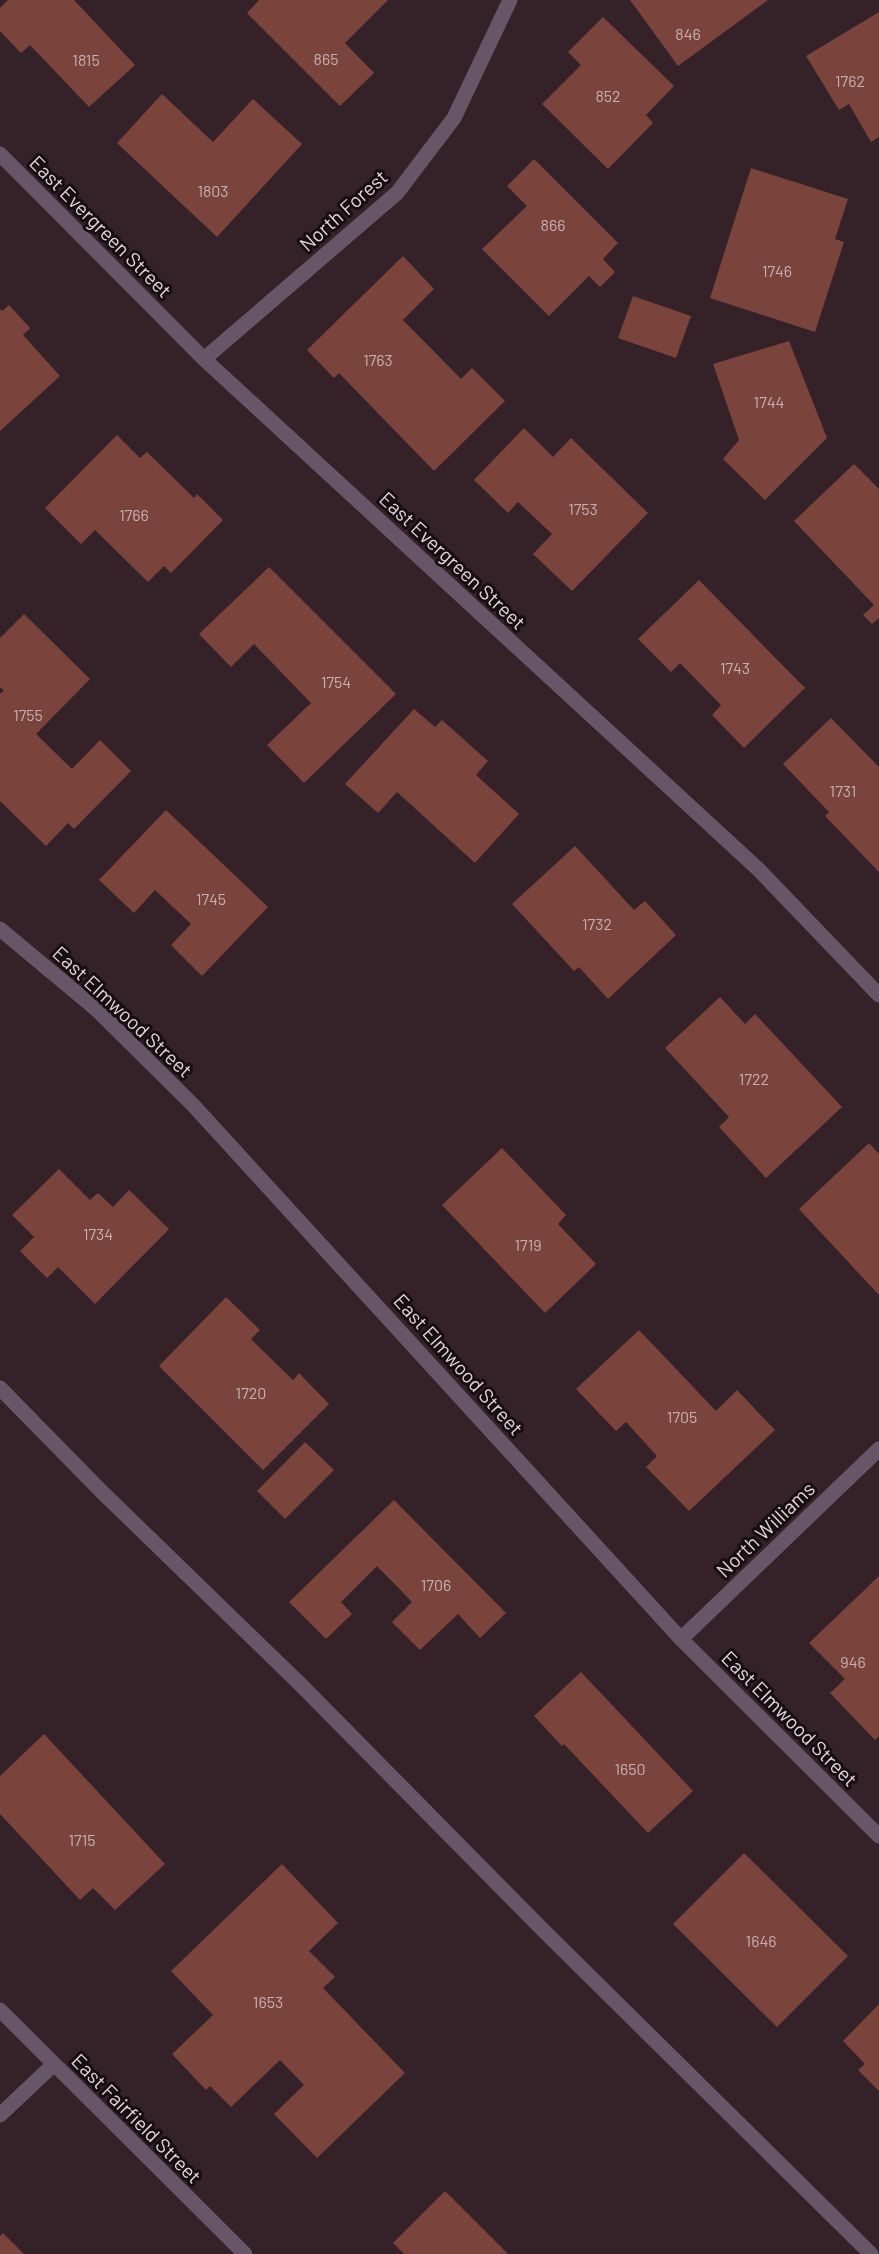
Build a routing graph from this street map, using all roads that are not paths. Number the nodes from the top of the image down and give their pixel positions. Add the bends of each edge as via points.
1 (510, 0) edge
2 (0, 154) edge
3 (204, 359) junction
4 (0, 929) edge
5 (879, 995) edge
6 (0, 1388) edge
7 (879, 1449) edge
8 (681, 1639) junction
9 (879, 1836) edge
10 (0, 2010) edge
11 (53, 2065) junction
12 (0, 2115) edge
13 (245, 2254) edge
14 (871, 2254) edge

1 - 3 street, North Forest via 454,118 397,193
2 - 3 street, East Evergreen Street
3 - 5 street, East Evergreen Street via 758,868
4 - 8 street, East Elmwood Street via 96,1009 192,1105
6 - 14 street
7 - 8 street, North Williams
8 - 9 street, East Elmwood Street
10 - 11 street, East Fairfield Street
11 - 12 street
11 - 13 street, East Fairfield Street

